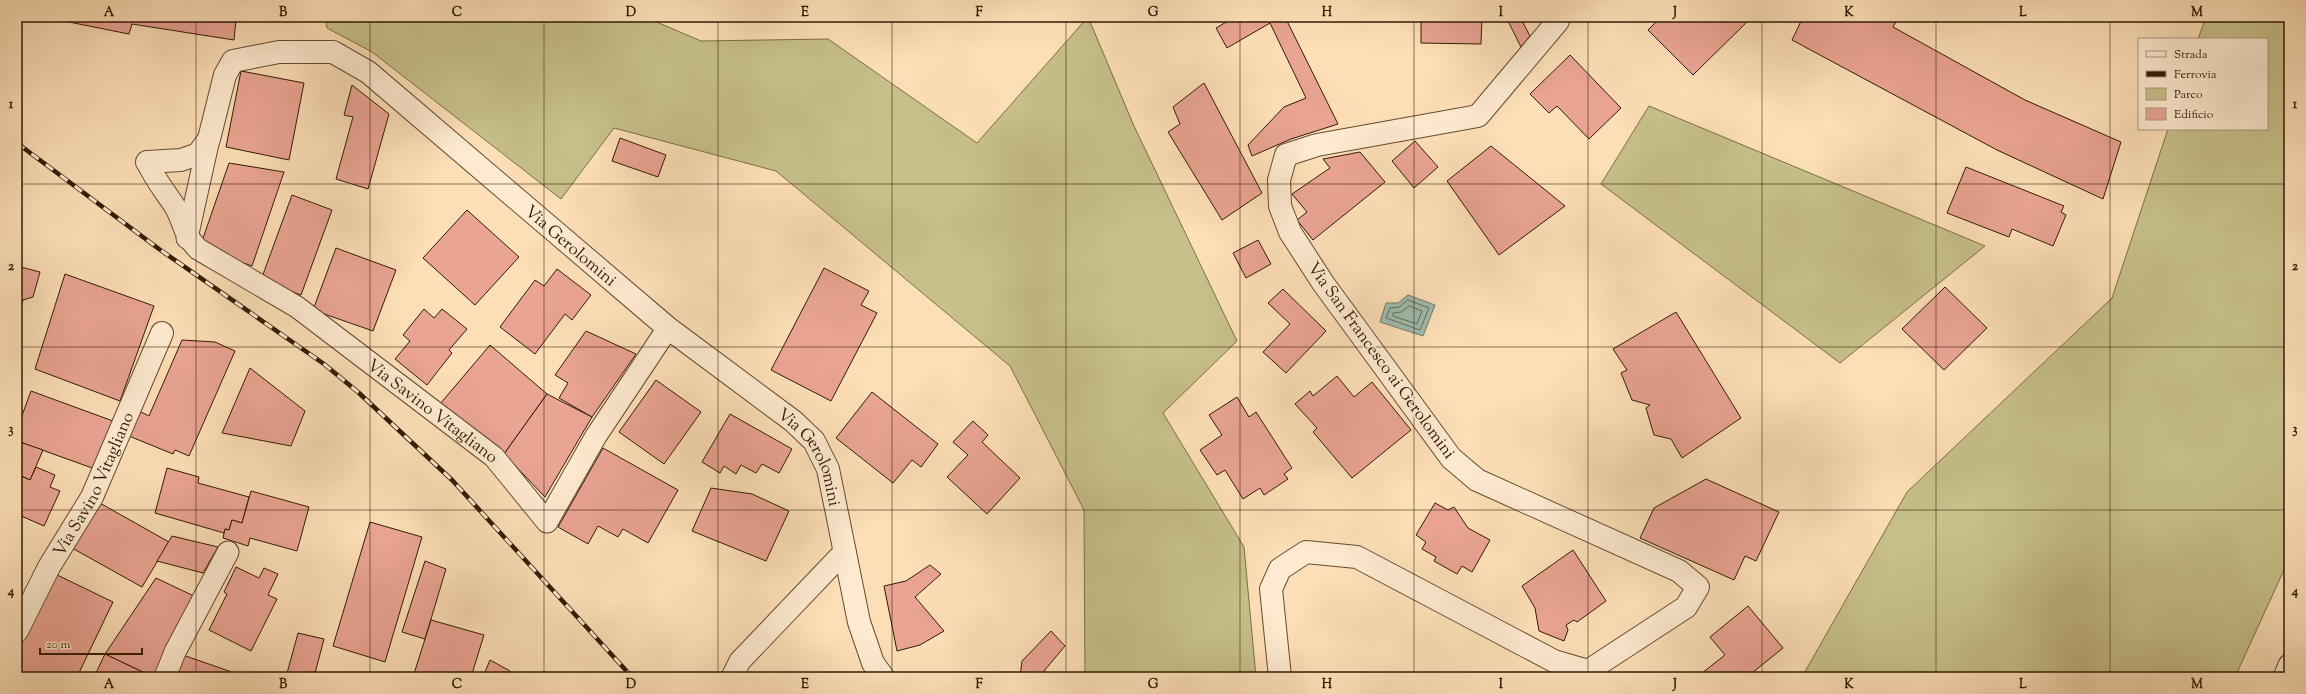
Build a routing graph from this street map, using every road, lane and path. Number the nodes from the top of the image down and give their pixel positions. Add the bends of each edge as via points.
1 (1558, 21) dead end
2 (209, 140) junction
3 (147, 162) joint
4 (187, 238) junction
5 (668, 328) junction
6 (162, 333) dead end
7 (845, 551) junction
8 (228, 552) dead end
9 (17, 631) edge
10 (2289, 665) edge
11 (165, 677) edge
12 (732, 677) edge
13 (883, 677) edge
14 (1280, 677) edge
15 (2284, 677) edge

1 - 14 street, Via San Francesco ai Gerolomini via 1478,116 1317,145 1286,155 1279,180 1280,206 1290,232 1323,283 1451,458 1477,480 1680,571 1698,587 1686,607 1588,670 1554,661 1357,557 1306,552 1280,569 1271,589
2 - 3 street, Via Gerolomini via 198,154 187,158
2 - 4 lane
2 - 5 street, Via Gerolomini via 225,75 233,61 279,52 333,52 368,72
3 - 4 lane, Via Savino Vitagliano via 154,178 174,206
4 - 5 lane, Via Savino Vitagliano via 198,249 296,307 494,457 547,522 596,436
5 - 7 street, Via Gerolomini via 793,420 814,441 828,469
6 - 9 street, Via Savino Vitagliano via 92,497 49,567
7 - 12 lane via 740,662
7 - 13 street, Via Gerolomini via 859,622 873,663
8 - 11 lane via 175,652
10 - 15 lane

